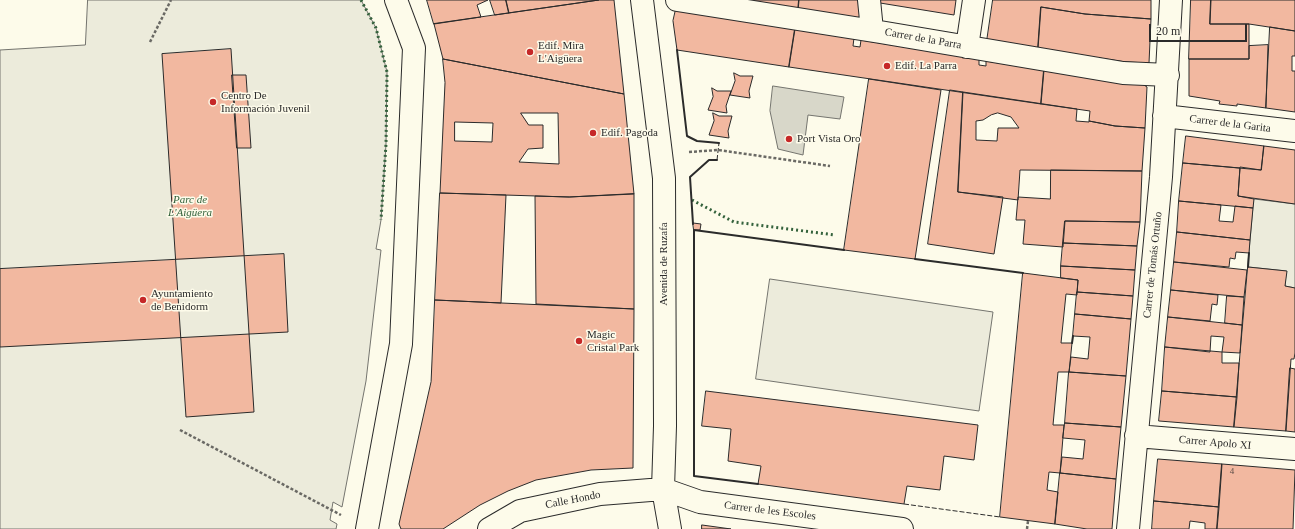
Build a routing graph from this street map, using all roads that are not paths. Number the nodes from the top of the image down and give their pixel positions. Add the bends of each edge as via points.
1 (396, 0) edge
2 (642, 0) edge
3 (677, 0) edge
4 (869, 0) edge
5 (974, 0) edge
6 (1171, 0) edge
7 (741, 5) edge
8 (872, 30) junction
9 (967, 47) junction
10 (1168, 75) junction
11 (1164, 116) junction
12 (1295, 132) edge
13 (1136, 436) junction
14 (1295, 449) edge
15 (663, 489) junction
16 (368, 527) edge
17 (489, 529) edge
18 (670, 529) edge
19 (902, 529) edge
20 (1128, 529) edge

1 - 16 street via 414,48 401,344
2 - 15 street, Avenida de Ruzafa via 664,178
3 - 7 street, Carrer de la Parra
4 - 8 street
5 - 9 street
6 - 10 street, Carrer de Tomás Ortuño
7 - 8 street, Carrer de la Parra
8 - 9 street, Carrer de la Parra
9 - 10 street, Carrer de la Parra via 1123,73
10 - 11 street, Carrer de Tomás Ortuño
11 - 12 street, Carrer de la Garita
11 - 13 street, Carrer de Tomás Ortuño via 1161,177
13 - 14 street, Carrer Apolo XI
13 - 20 street, Carrer de Tomás Ortuño
15 - 17 street, Calle Hondo via 600,494 520,511
15 - 18 street, Avenida de Ruzafa
15 - 19 street, Carrer de les Escoles via 700,502

